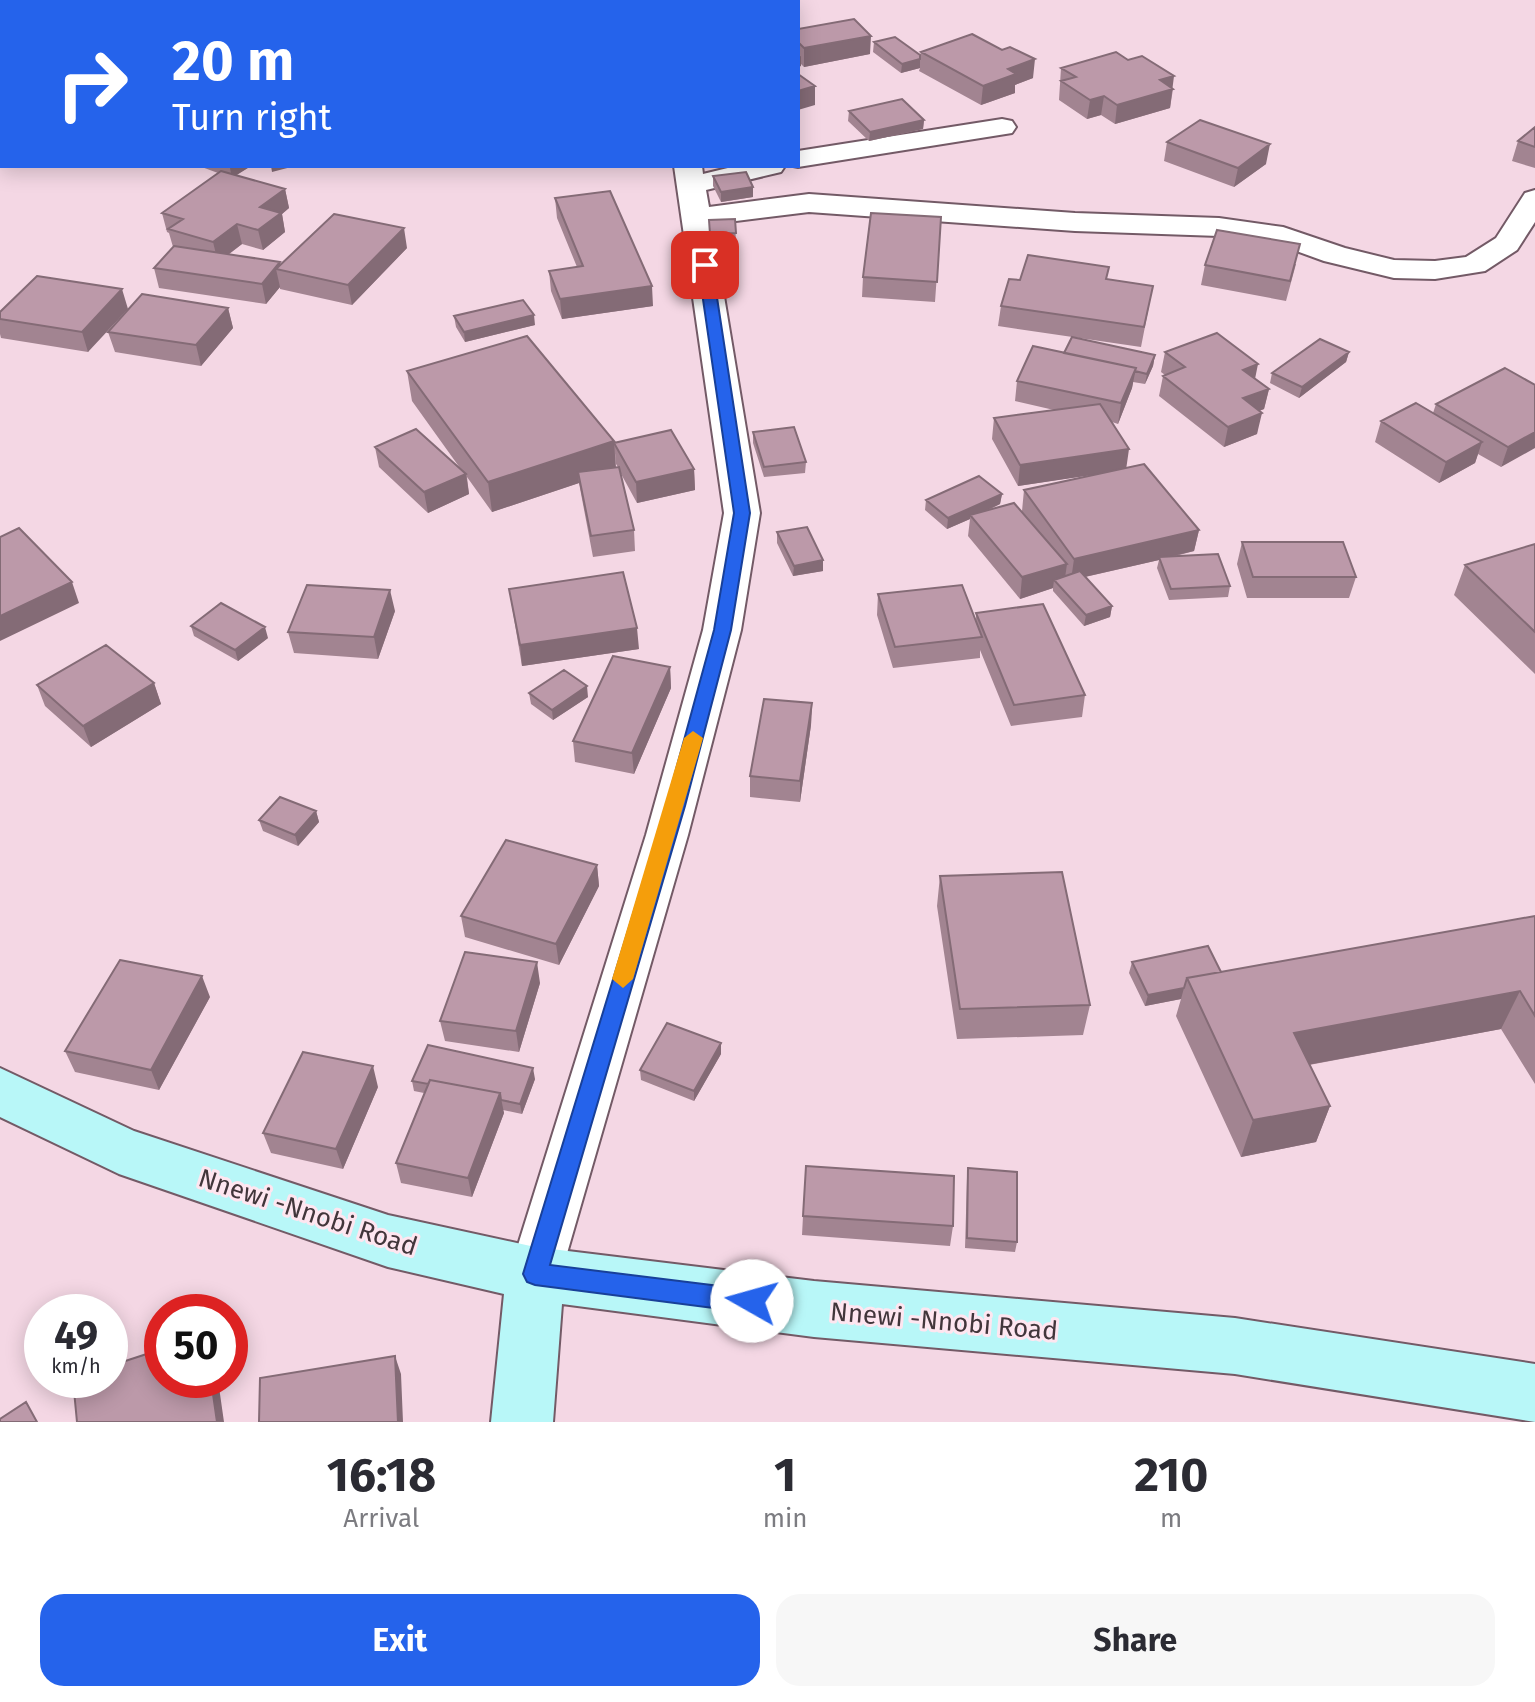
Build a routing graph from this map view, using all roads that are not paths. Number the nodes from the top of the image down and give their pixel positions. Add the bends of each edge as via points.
1 (1002, 127) dead end
2 (800, 159) edge
3 (764, 168) edge
4 (692, 189) edge
5 (1535, 199) edge
6 (0, 1091) edge
7 (535, 1274) junction
8 (1535, 1394) edge
9 (522, 1422) edge

1 - 2 street
3 - 4 street
4 - 5 street via 809,203 1219,227 1283,236 1394,269 1435,270 1474,265 1507,244
4 - 7 street via 742,513 722,630 675,806
6 - 7 main road, Nnewi -Nnobi Road via 119,1150 388,1241
7 - 8 main road, Nnewi -Nnobi Road via 814,1309 1235,1346
7 - 9 main road

